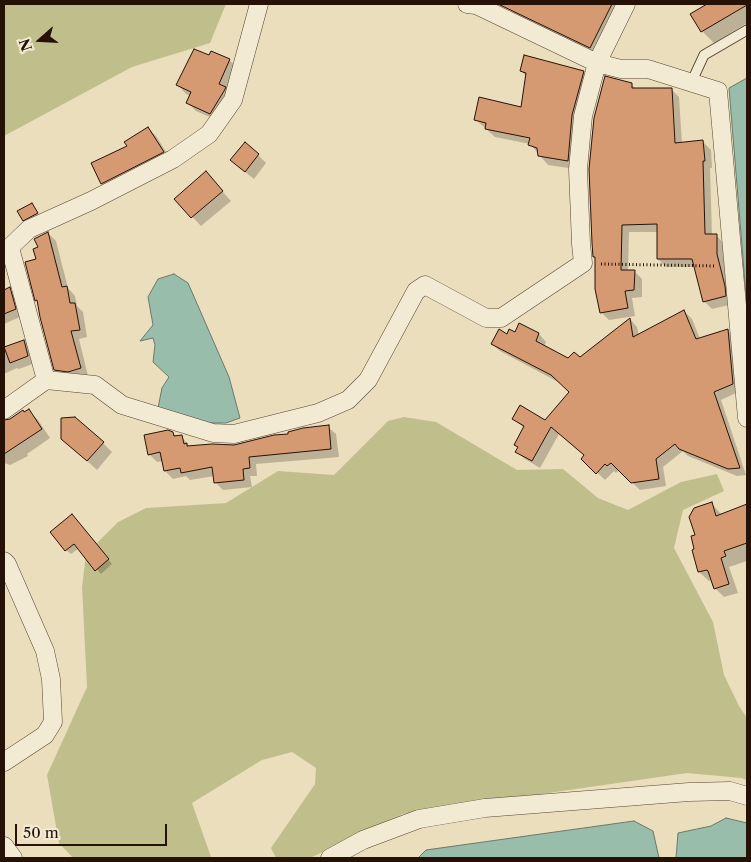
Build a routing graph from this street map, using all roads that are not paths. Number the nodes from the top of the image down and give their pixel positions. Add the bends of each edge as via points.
1 (259, 4) edge
2 (467, 4) edge
3 (626, 4) edge
4 (747, 30) edge
5 (597, 62) junction
6 (692, 83) junction
7 (7, 250) edge
8 (46, 380) junction
9 (4, 410) edge
10 (747, 418) edge
11 (4, 561) edge
12 (4, 762) edge
13 (747, 796) edge
14 (4, 846) edge
15 (14, 858) edge
16 (330, 858) edge

1 - 7 street via 233,100 209,134 173,159 29,228
2 - 5 street via 476,5
3 - 5 street
4 - 6 lane via 704,55
5 - 6 street via 621,69 648,69
5 - 8 street via 583,116 578,169 583,263 500,318 486,318 425,285 416,291 368,380 348,400 318,413 234,434 213,433 122,405 95,385
6 - 10 street via 718,91
7 - 8 street
8 - 9 street
11 - 12 street via 45,651 51,680 53,722 45,735
13 - 16 street via 730,791 689,792 485,808 420,819 363,840
14 - 15 street

